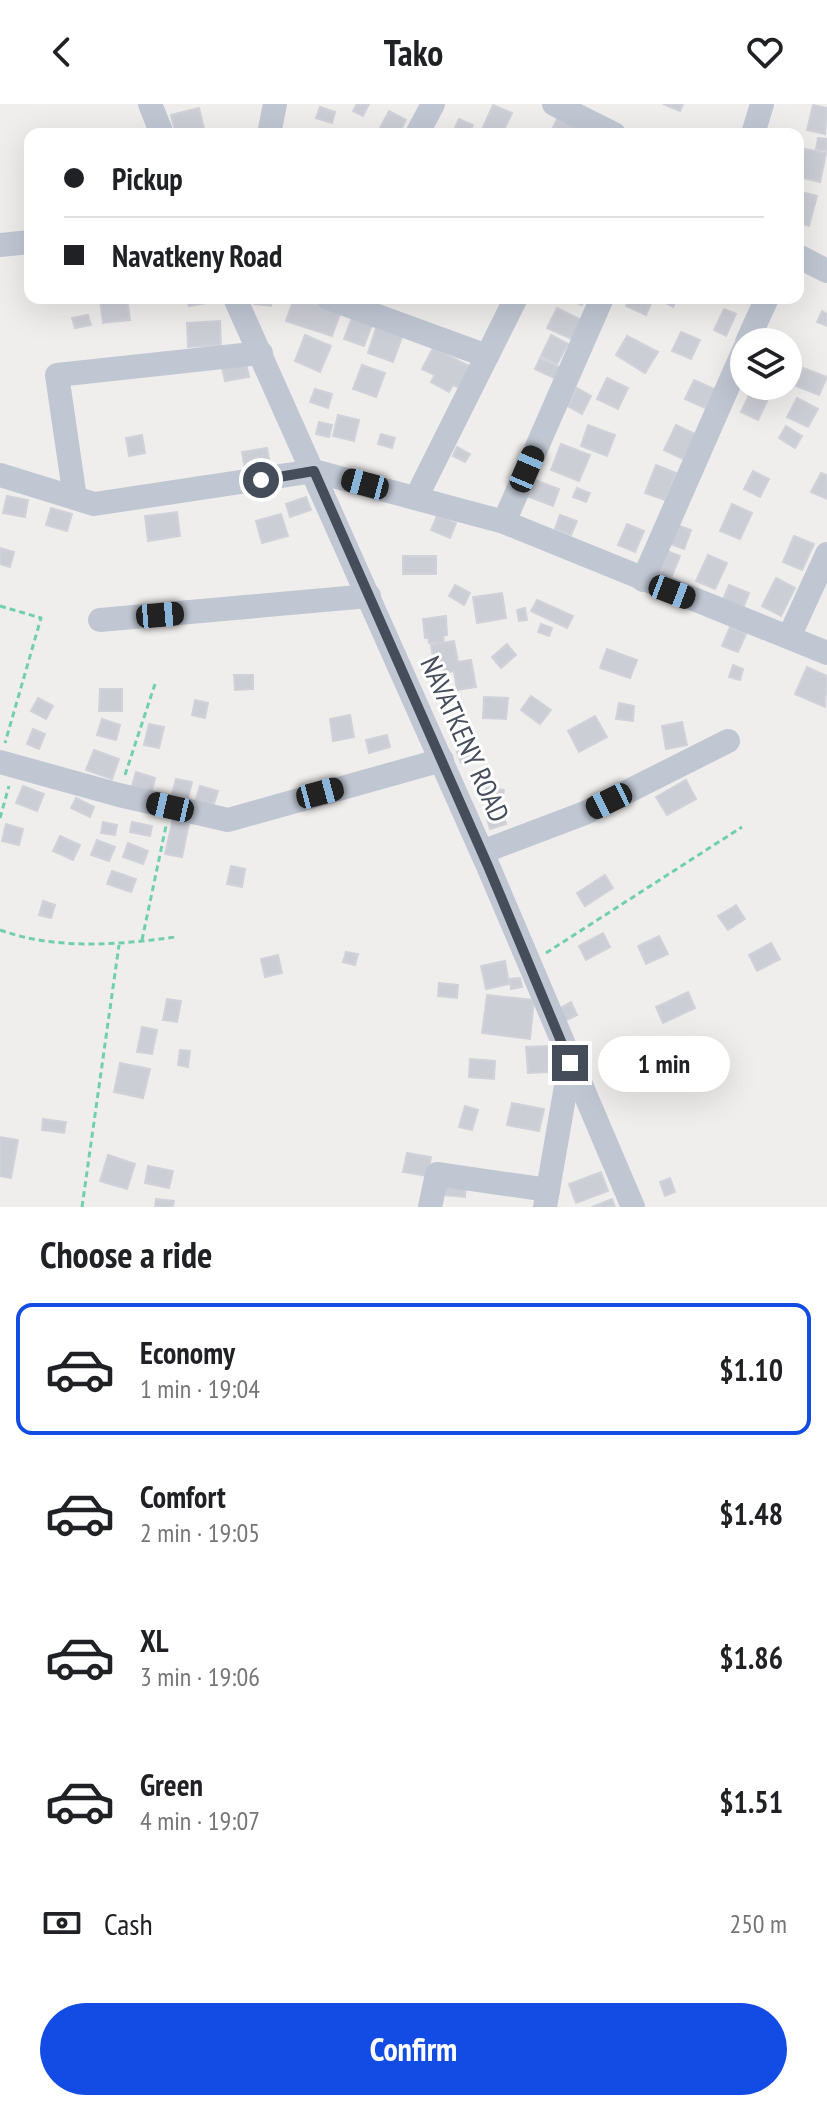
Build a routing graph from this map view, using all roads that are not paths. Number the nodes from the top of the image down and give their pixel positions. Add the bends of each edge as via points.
1 (150, 104) edge
2 (275, 104) edge
3 (433, 104) edge
4 (554, 104) edge
5 (762, 104) edge
6 (160, 128) edge
7 (270, 128) edge
8 (420, 128) edge
9 (596, 128) edge
10 (755, 128) edge
11 (24, 243) edge
12 (0, 245) edge
13 (804, 259) edge
14 (827, 271) edge
15 (238, 304) edge
16 (344, 304) edge
17 (513, 304) edge
18 (599, 304) edge
19 (764, 304) edge
20 (753, 328) edge
21 (261, 353) junction
22 (487, 356) junction
23 (730, 382) edge
24 (314, 471) junction
25 (0, 475) edge
26 (75, 498) junction
27 (416, 498) junction
28 (504, 522) junction
29 (827, 554) edge
30 (643, 580) junction
31 (369, 596) junction
32 (100, 620) dead end
33 (789, 637) junction
34 (827, 653) edge
35 (728, 741) dead end
36 (442, 760) junction
37 (8, 764) edge
38 (482, 852) junction
39 (570, 1063) junction
40 (547, 1198) edge
41 (430, 1207) edge
42 (633, 1207) edge

1 - 6 street
2 - 7 street
3 - 8 street
4 - 9 street
5 - 10 street
11 - 12 street
13 - 14 street
15 - 21 street, NAVATKENY ROAD
16 - 22 street
17 - 22 street
18 - 28 street
19 - 20 street
21 - 24 street, NAVATKENY ROAD
21 - 26 street via 57,375
22 - 27 street
23 - 30 street
24 - 26 street via 94,504
24 - 27 street
24 - 31 street, NAVATKENY ROAD
25 - 26 street
27 - 28 street
28 - 30 street
29 - 33 street
30 - 33 street
31 - 32 street
31 - 36 street, NAVATKENY ROAD
33 - 34 street
35 - 38 street via 585,813
36 - 37 street via 228,820
36 - 38 street, NAVATKENY ROAD
38 - 39 street, NAVATKENY ROAD
39 - 40 street
39 - 42 street, NAVATKENY ROAD
40 - 41 street via 437,1174

